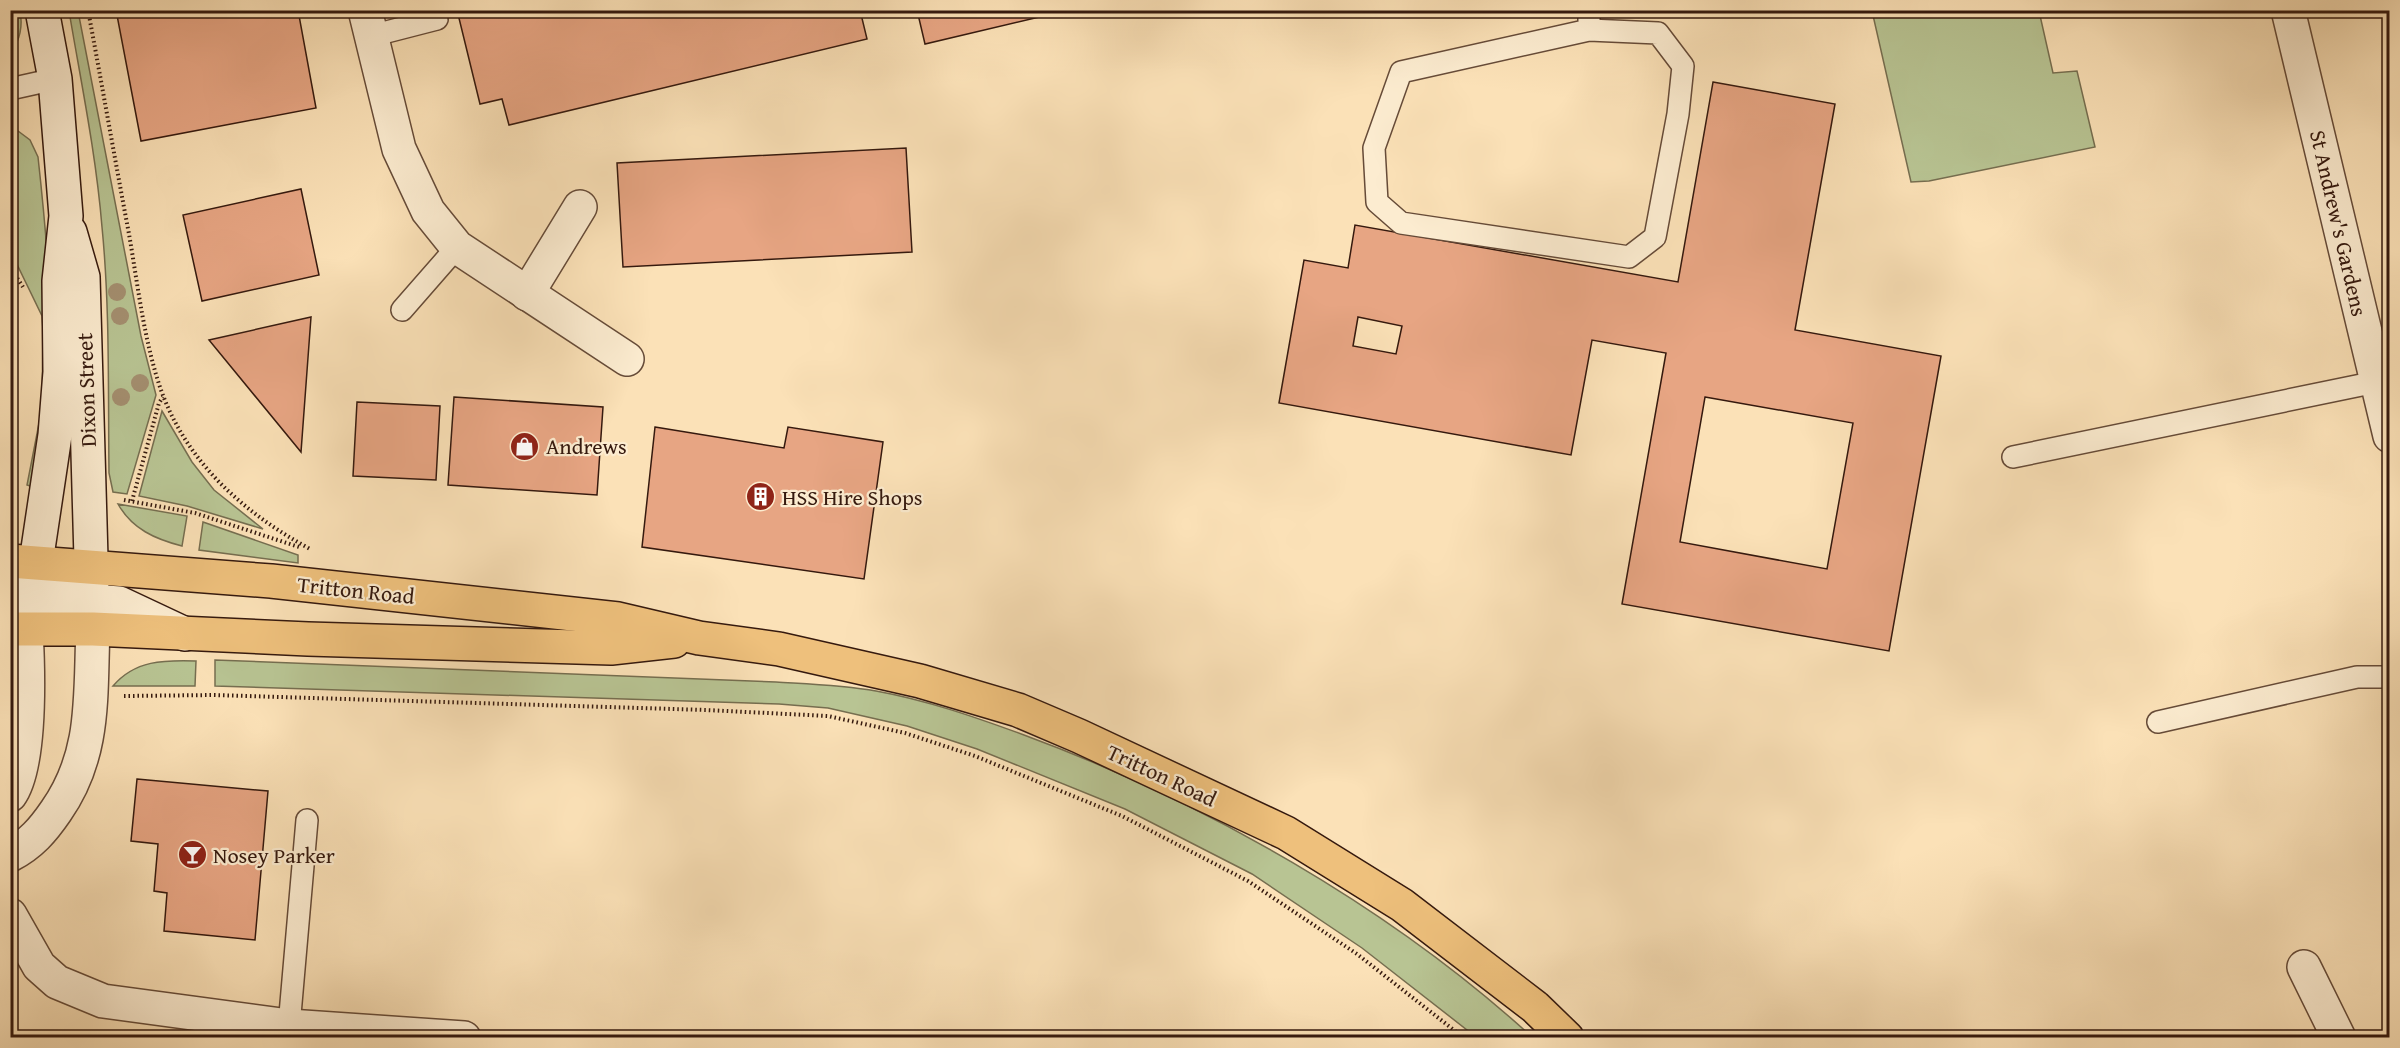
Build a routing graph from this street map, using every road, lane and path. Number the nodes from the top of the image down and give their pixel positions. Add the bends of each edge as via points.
1 (42, 10) edge
2 (88, 10) edge
3 (2288, 10) edge
4 (437, 19) dead end
5 (1589, 20) edge
6 (368, 23) edge
7 (55, 79) junction
8 (10, 89) edge
9 (580, 207) dead end
10 (66, 216) junction
11 (457, 247) junction
12 (526, 294) junction
13 (402, 310) dead end
14 (627, 359) dead end
15 (2376, 382) junction
16 (164, 396) junction
17 (2390, 436) edge
18 (2013, 457) dead end
19 (116, 499) dead end
20 (132, 501) junction
21 (23, 562) edge
22 (91, 567) junction
23 (21, 595) edge
24 (93, 615) junction
25 (18, 629) edge
26 (699, 638) junction
27 (2390, 677) edge
28 (116, 696) dead end
29 (2158, 722) dead end
30 (10, 795) edge
31 (307, 820) dead end
32 (10, 855) edge
33 (10, 915) edge
34 (2304, 967) dead end
35 (289, 1032) edge
36 (464, 1038) edge
37 (1464, 1038) edge
38 (1567, 1038) edge
39 (2339, 1038) edge

1 - 7 street, Dixon Street
2 - 16 path via 147,334
3 - 15 street, St Andrew's Gardens
4 - 6 lane
5 - 5 lane via 1658,33 1683,66 1678,114 1654,237 1629,257 1401,223 1377,202 1374,148 1401,72
6 - 11 street via 399,149 411,181 428,211
7 - 8 lane
7 - 10 street, Dixon Street
9 - 12 street
10 - 21 street, Dixon Street via 59,281 56,435 47,500
10 - 22 street, Dixon Street via 83,277
11 - 12 street
11 - 13 lane
12 - 14 street
15 - 17 street, St Andrew's Gardens
15 - 18 lane
16 - 20 path
16 - 20 path via 187,440 219,484 267,524 316,552 195,513
19 - 20 path
21 - 22 main road, Tritton Road
21 - 23 street, Dixon Street
21 - 24 street
22 - 24 street, Dixon Street
22 - 26 main road, Tritton Road via 271,581 618,619
23 - 24 street
23 - 25 street, Dixon Street
24 - 25 main road, Tritton Road
24 - 26 main road, Tritton Road via 185,634 611,648
24 - 32 street, Dixon Street via 88,729 76,781 41,832
25 - 30 street, Dixon Street via 28,677 24,749
26 - 38 main road, Tritton Road via 779,649 920,681 1018,710 1079,735 1286,833 1402,904 1535,1007
27 - 29 lane via 2357,677
28 - 37 path via 214,695 717,710 828,716 894,730 975,756 1122,816 1248,881 1357,954
31 - 35 lane
33 - 35 street via 39,966 57,982 79,993 103,1001
34 - 39 street
35 - 36 street

